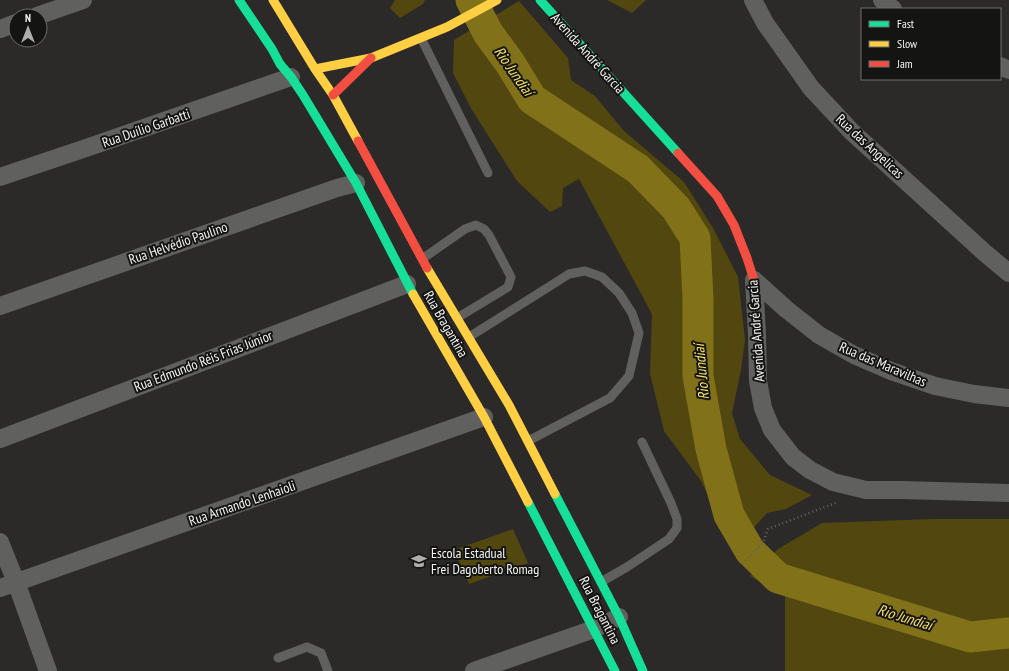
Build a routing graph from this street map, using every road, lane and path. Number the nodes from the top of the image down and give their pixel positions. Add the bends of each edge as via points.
1 (83, 0) edge
2 (239, 0) edge
3 (273, 0) edge
4 (497, 0) edge
5 (540, 0) edge
6 (754, 0) edge
7 (882, 0) edge
8 (892, 8) edge
9 (48, 12) edge
10 (421, 38) junction
11 (371, 58) junction
12 (315, 69) junction
13 (291, 77) junction
14 (333, 95) junction
15 (488, 173) dead end
16 (0, 177) edge
17 (356, 182) junction
18 (422, 258) junction
19 (1009, 273) edge
20 (754, 280) junction
21 (407, 284) junction
22 (0, 306) edge
23 (457, 318) junction
24 (469, 337) junction
25 (1009, 398) edge
26 (484, 417) junction
27 (0, 439) edge
28 (528, 441) junction
29 (642, 442) dead end
30 (866, 490) junction
31 (1009, 493) edge
32 (0, 542) edge
33 (742, 564) dead end
34 (601, 582) junction
35 (8, 585) edge
36 (620, 617) junction
37 (594, 629) junction
38 (278, 658) dead end
39 (48, 671) edge
40 (328, 671) edge
41 (474, 671) edge
42 (616, 671) edge
43 (643, 671) edge

1 - 9 street
2 - 13 main road, Rua Bragantina
3 - 12 main road, Rua Bragantina
4 - 10 main road
5 - 20 main road, Avenida André Garcia via 717,196 734,225
6 - 19 street, Rua das Angelicas via 765,23 812,88 852,132
7 - 8 street
10 - 11 main road
10 - 15 lane
11 - 12 main road
11 - 14 main road
12 - 14 main road, Rua Bragantina
13 - 16 street, Rua Duílio Garbatti
13 - 17 main road, Rua Bragantina
14 - 18 main road, Rua Bragantina
17 - 21 main road, Rua Bragantina
17 - 22 street, Rua Helvédio Paulino
18 - 23 main road, Rua Bragantina
18 - 23 lane via 465,229 476,226 489,234 511,278 508,286
20 - 25 street, Rua das Maravilhas via 818,335 854,356 934,386
20 - 30 street, Avenida André Garcia via 758,381 763,408 772,430 793,457 810,470 833,482
21 - 26 main road, Rua Bragantina
21 - 27 street, Rua Edmundo Réis Frias Júnior
23 - 24 main road, Rua Bragantina
24 - 28 main road, Rua Bragantina via 510,405
24 - 28 lane via 569,274 585,271 602,277 619,293 632,312 639,333 629,376 610,398
26 - 35 street, Rua Armando Lenhaioli
26 - 37 main road, Rua Bragantina
28 - 34 main road, Rua Bragantina
29 - 34 lane via 672,503 677,528 669,539
30 - 31 street, Avenida André Garcia
30 - 33 path via 768,529 763,543
32 - 35 street
34 - 36 main road, Rua Bragantina
35 - 39 street
36 - 37 street
36 - 43 main road, Rua Bragantina
37 - 41 street
37 - 42 main road, Rua Bragantina
38 - 40 lane via 307,647 321,653

